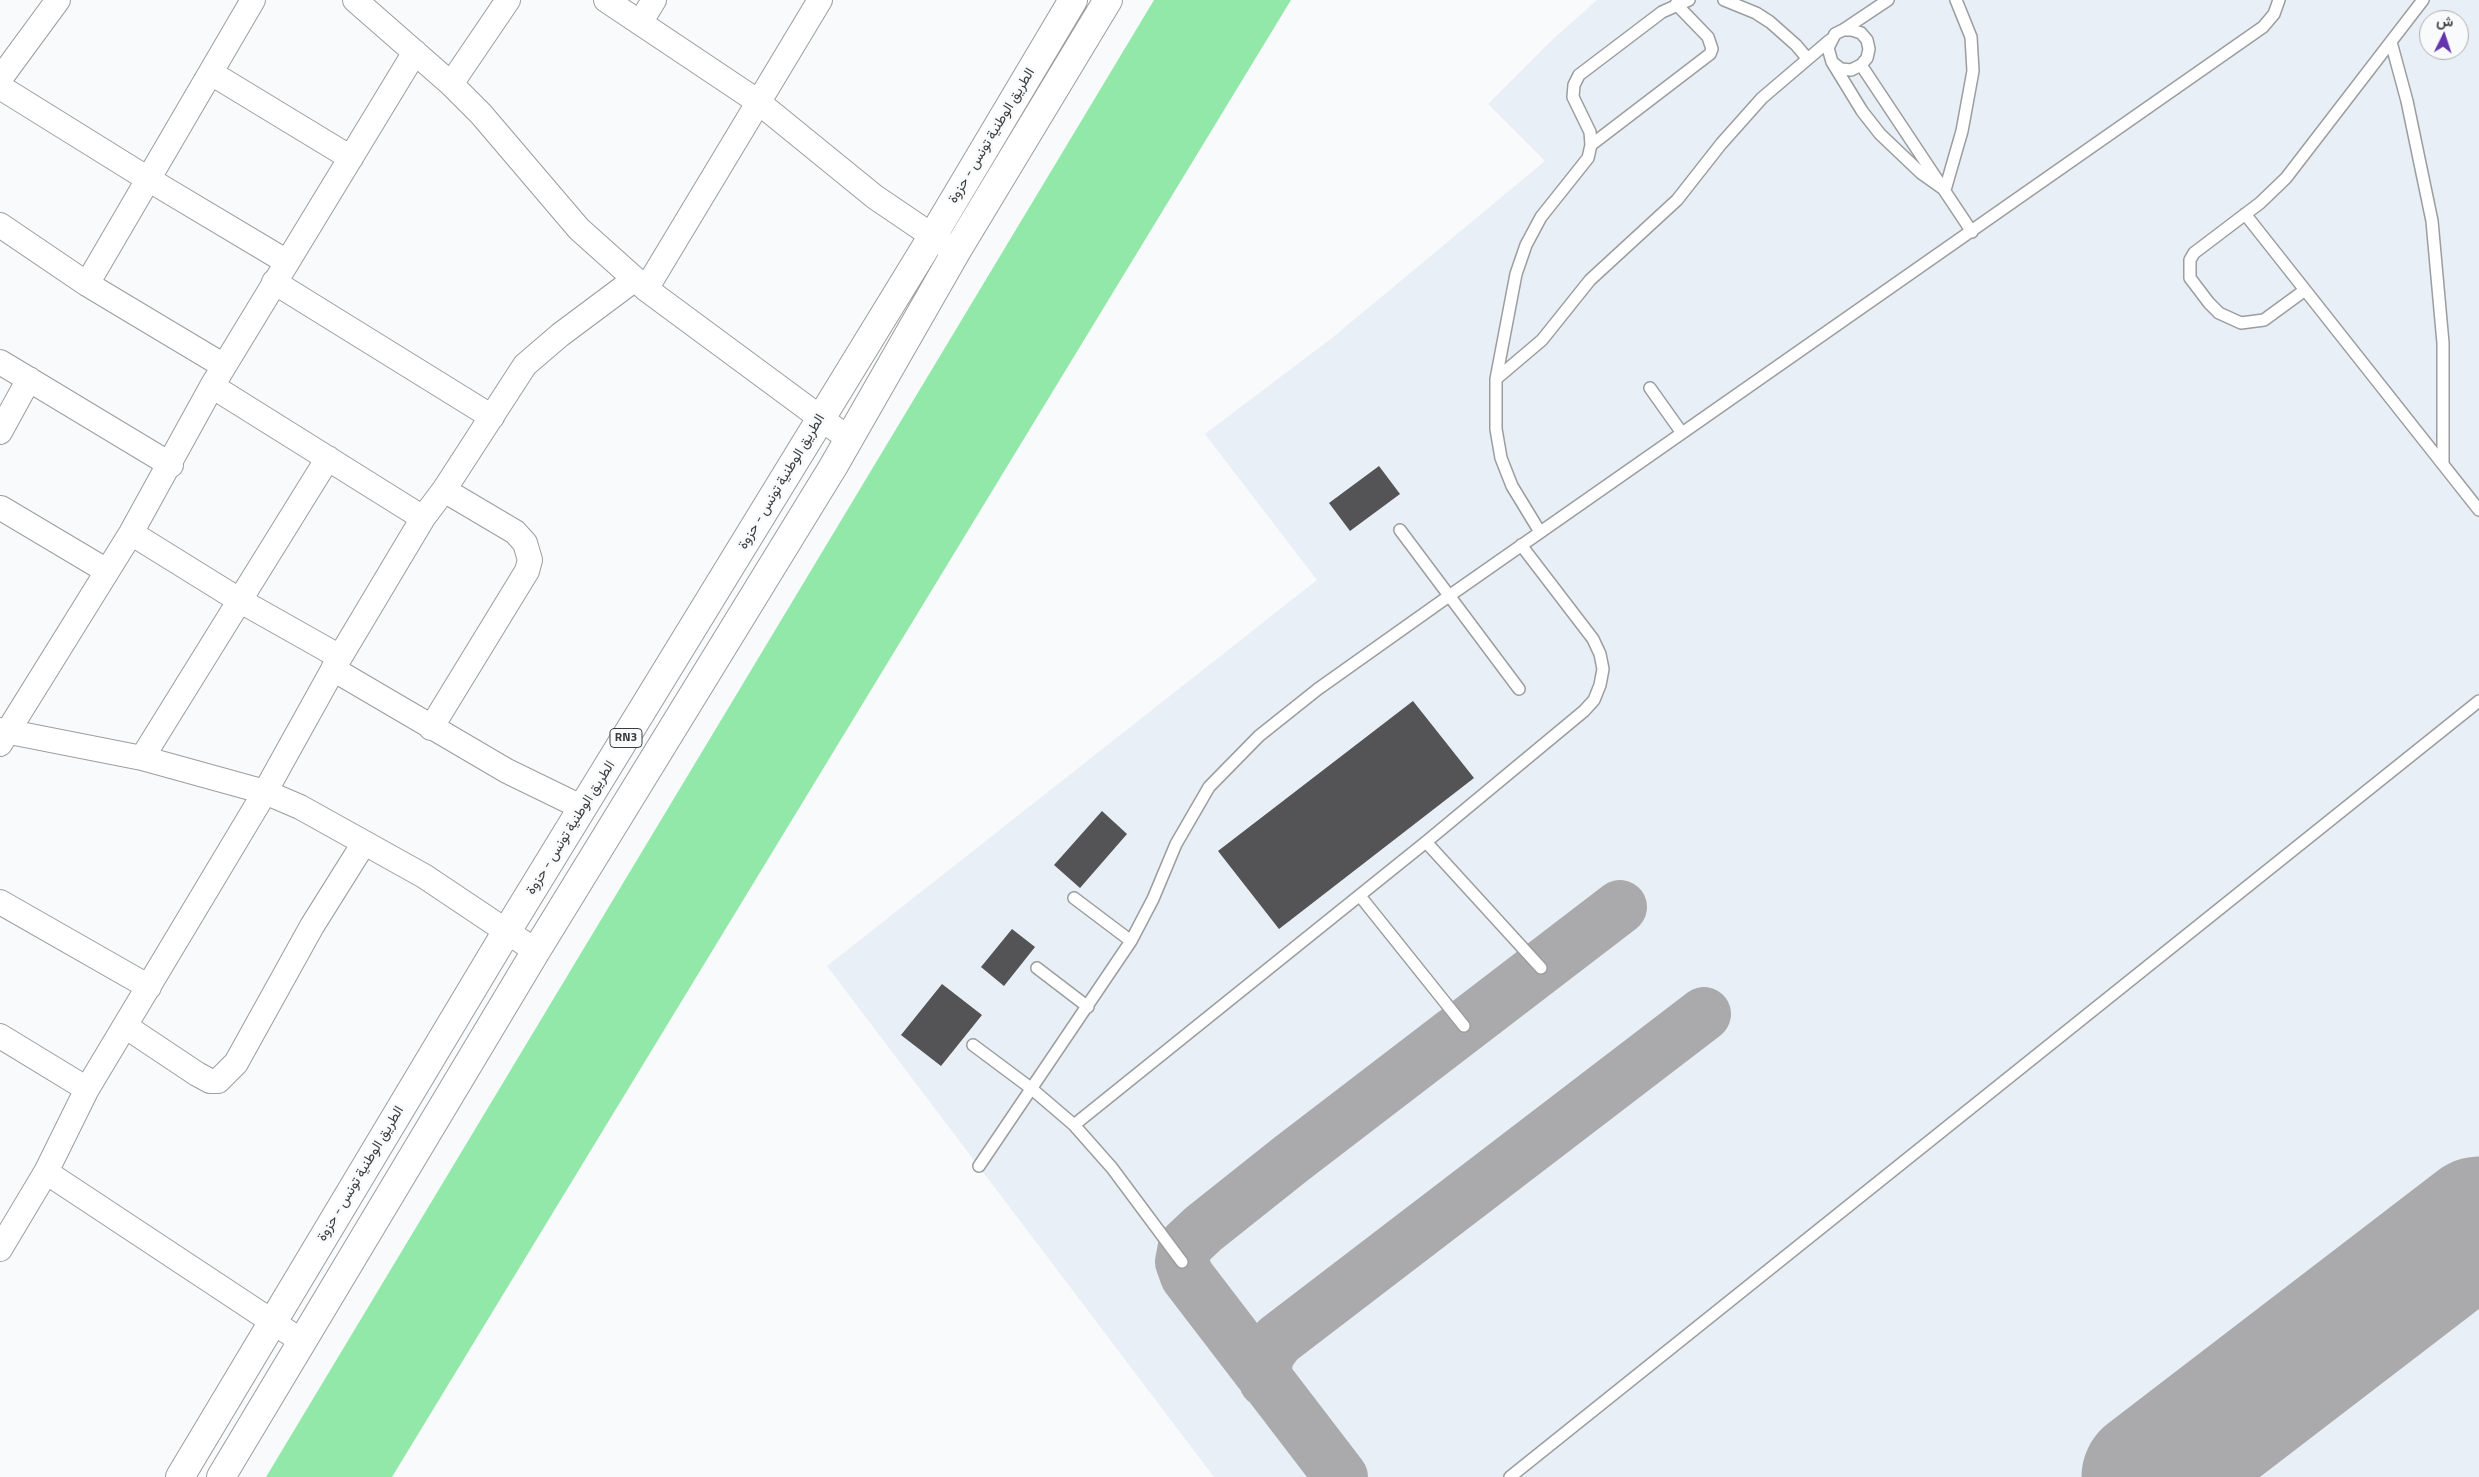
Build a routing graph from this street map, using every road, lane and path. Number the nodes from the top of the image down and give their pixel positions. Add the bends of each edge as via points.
1 (58, 0) edge
2 (253, 0) edge
3 (508, 0) edge
4 (606, 0) edge
5 (654, 0) edge
6 (820, 0) edge
7 (1073, 0) edge
8 (1108, 0) edge
9 (1689, 0) edge
10 (1724, 0) edge
11 (1888, 0) edge
12 (1956, 0) edge
13 (2279, 0) edge
14 (2423, 0) edge
15 (359, 1) edge
16 (1676, 4) junction
17 (640, 23) junction
18 (1843, 30) junction
19 (1830, 40) junction
20 (2391, 42) junction
21 (415, 52) junction
22 (1807, 58) junction
23 (1832, 62) junction
24 (1861, 66) junction
25 (210, 73) junction
26 (0, 78) edge
27 (451, 84) junction
28 (0, 87) edge
29 (757, 101) junction
30 (1591, 145) junction
31 (350, 158) junction
32 (148, 179) junction
33 (1945, 190) junction
34 (2245, 214) junction
35 (0, 225) edge
36 (1972, 232) junction
37 (932, 237) junction
38 (956, 252) junction
39 (287, 262) junction
40 (274, 282) junction
41 (87, 284) junction
42 (641, 284) junction
43 (2305, 290) junction
44 (0, 362) edge
45 (224, 366) junction
46 (29, 379) junction
47 (1496, 379) junction
48 (212, 386) junction
49 (1650, 388) dead end
50 (492, 417) junction
51 (820, 420) junction
52 (0, 432) edge
53 (1682, 433) junction
54 (849, 440) junction
55 (328, 458) junction
56 (171, 464) junction
57 (2443, 464) junction
58 (444, 490) junction
59 (0, 509) edge
60 (2479, 510) edge
61 (423, 518) junction
62 (1400, 530) dead end
63 (1540, 532) junction
64 (131, 533) junction
65 (1521, 545) junction
66 (107, 571) junction
67 (1449, 596) junction
68 (239, 600) junction
69 (337, 663) junction
70 (1519, 689) dead end
71 (2479, 701) edge
72 (431, 728) junction
73 (2, 735) edge
74 (142, 758) junction
75 (265, 792) junction
76 (583, 808) junction
77 (1426, 842) junction
78 (364, 843) junction
79 (1360, 896) junction
80 (1074, 898) dead end
81 (0, 902) edge
82 (507, 931) junction
83 (1131, 941) junction
84 (536, 951) junction
85 (1037, 968) dead end
86 (1541, 968) dead end
87 (149, 987) junction
88 (1088, 1007) junction
89 (125, 1026) junction
90 (1464, 1026) dead end
91 (0, 1036) edge
92 (973, 1045) dead end
93 (87, 1089) junction
94 (1032, 1089) junction
95 (1074, 1125) junction
96 (979, 1166) dead end
97 (46, 1172) junction
98 (0, 1249) edge
99 (1182, 1262) dead end
100 (273, 1322) junction
101 (303, 1342) junction
102 (180, 1477) edge
103 (221, 1477) edge
104 (1510, 1477) edge

1 - 26 street
2 - 25 street
3 - 27 street
4 - 17 street
5 - 17 street
6 - 29 street
7 - 37 main road, الطريق الوطنية تونس - حزوة / RN3
8 - 38 main road, الطريق الوطنية تونس - حزوة / RN3
9 - 16 lane
10 - 22 lane via 1770,22
11 - 18 lane
12 - 33 lane via 1971,37 1973,71 1962,131
13 - 36 lane via 2274,14 2263,27
14 - 20 lane
15 - 21 street
16 - 30 lane via 1579,75 1573,97 1590,132
16 - 30 lane via 1708,38 1712,49 1710,54
17 - 29 street
18 - 19 lane
18 - 24 lane via 1861,33 1866,40 1869,49
19 - 22 lane
19 - 23 lane via 1828,48
20 - 34 lane via 2298,164
20 - 57 lane via 2432,221 2443,343
21 - 27 street
21 - 31 street
22 - 47 lane via 1741,121 1677,200 1590,280 1542,340
23 - 24 lane via 1841,69
23 - 33 lane via 1856,103 1880,134 1921,173
24 - 33 lane
25 - 31 street
25 - 32 street
27 - 42 street via 579,229
28 - 32 street
29 - 37 street via 875,197
29 - 42 street
30 - 47 lane via 1581,170 1541,218 1526,245 1514,282
31 - 39 street
32 - 39 street
32 - 41 street
33 - 36 lane
34 - 43 lane
34 - 43 lane via 2194,252 2190,260 2190,278 2208,303 2230,319 2253,323 2275,314
35 - 41 street
36 - 53 lane
37 - 38 street
37 - 51 main road, الطريق الوطنية تونس - حزوة / RN3
38 - 54 main road, الطريق الوطنية تونس - حزوة / RN3
39 - 40 street
40 - 45 street
40 - 50 street
41 - 45 street
42 - 50 street via 534,356
42 - 51 street
43 - 57 lane
44 - 46 street
45 - 48 street
46 - 52 street
46 - 56 street
47 - 63 lane via 1496,429 1501,458 1512,486
48 - 55 street
48 - 56 street
49 - 53 lane
50 - 58 street
51 - 54 street
51 - 76 main road, الطريق الوطنية تونس - حزوة / RN3
53 - 63 lane
54 - 84 main road, الطريق الوطنية تونس - حزوة / RN3
55 - 61 street
55 - 68 street
56 - 64 street
57 - 60 lane
58 - 61 street
58 - 72 street via 514,532 525,544 530,560 527,572
59 - 66 street
61 - 69 street
62 - 67 lane
63 - 65 lane
64 - 66 street
64 - 68 street
65 - 67 lane
65 - 77 lane via 1593,639 1603,669 1600,685 1594,700 1584,711
66 - 73 street
67 - 70 lane
67 - 83 lane via 1288,711 1232,762 1209,787 1191,815
68 - 69 street
68 - 74 street
69 - 72 street
69 - 75 street
71 - 104 lane
72 - 76 street via 507,771
73 - 74 street
74 - 75 street
75 - 78 street via 300,807
75 - 87 street
76 - 82 main road, الطريق الوطنية تونس - حزوة / RN3
77 - 79 lane
77 - 86 lane
78 - 82 street via 424,876
78 - 89 street via 312,926 236,1063 218,1081 210,1082
79 - 90 lane
79 - 95 lane
80 - 83 lane
81 - 87 street
82 - 84 street
82 - 100 main road, الطريق الوطنية تونس - حزوة / RN3
83 - 88 lane
84 - 101 main road, الطريق الوطنية تونس - حزوة / RN3
85 - 88 lane
87 - 89 street
88 - 94 lane
89 - 93 street
91 - 93 street
92 - 94 lane
93 - 97 street
94 - 95 lane
94 - 96 lane
95 - 99 lane via 1112,1168
97 - 98 street
97 - 100 street
100 - 101 street
100 - 102 main road, الطريق الوطنية تونس - حزوة / RN3
101 - 103 main road, الطريق الوطنية تونس - حزوة / RN3

